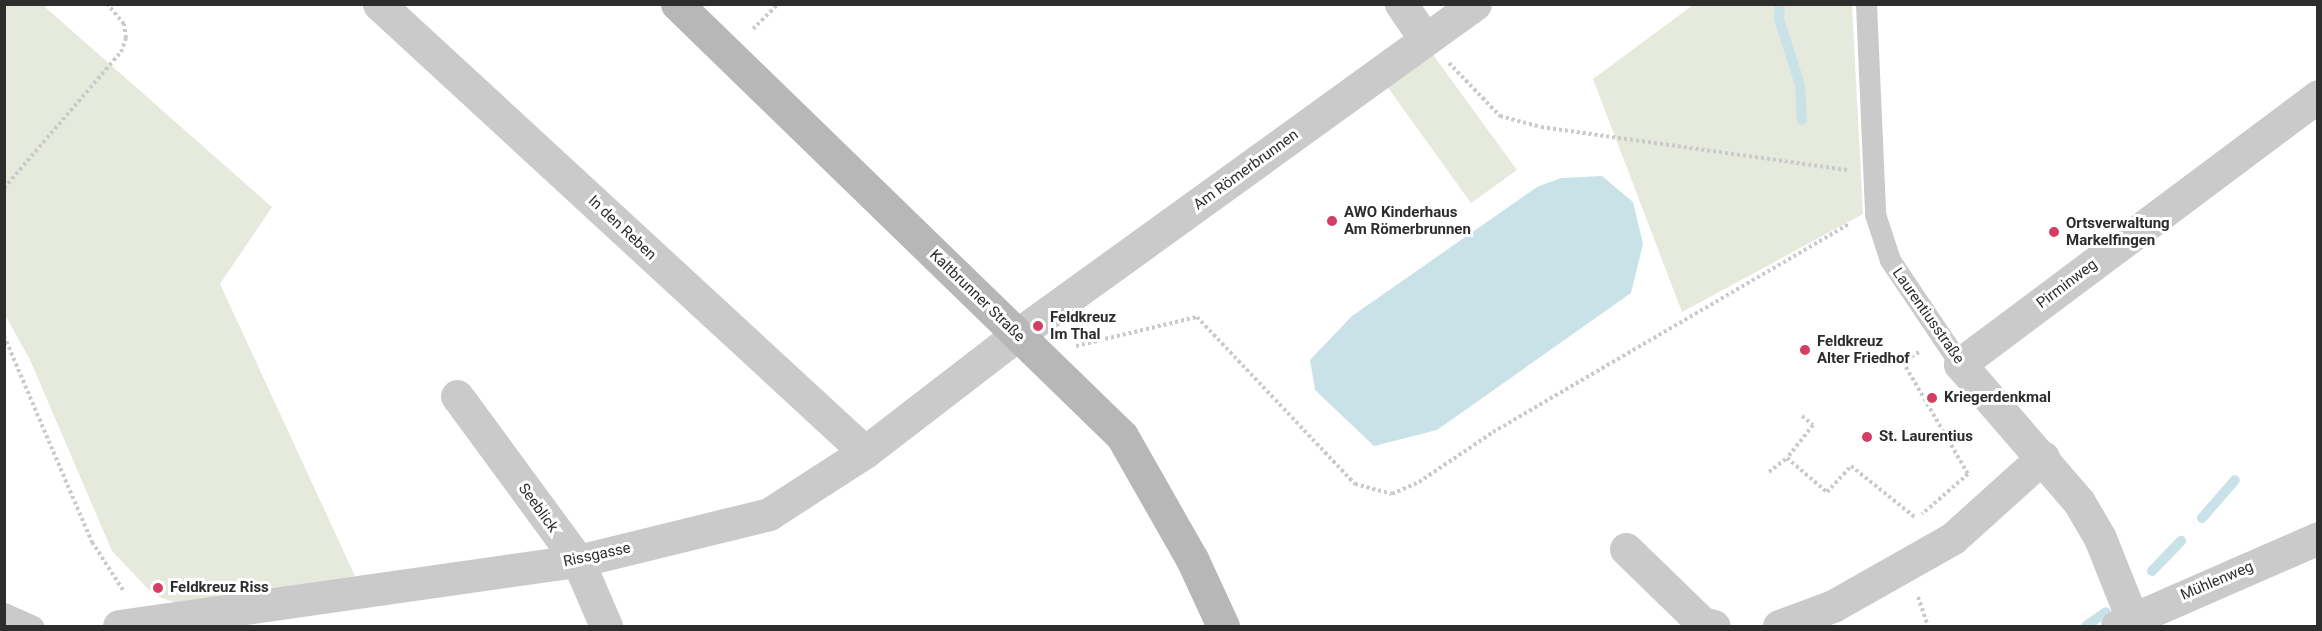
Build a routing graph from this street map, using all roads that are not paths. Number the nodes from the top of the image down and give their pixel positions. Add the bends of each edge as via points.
1 (379, 4) edge
2 (677, 4) edge
3 (1401, 4) edge
4 (1475, 4) edge
5 (1866, 4) edge
6 (1425, 39) junction
7 (2318, 96) edge
8 (1017, 334) junction
9 (1960, 364) junction
10 (457, 396) dead end
11 (865, 452) junction
12 (2043, 457) junction
13 (2318, 538) edge
14 (1626, 549) dead end
15 (578, 561) junction
16 (2127, 612) edge
17 (4, 613) edge
18 (132, 625) edge
19 (33, 627) edge
20 (606, 627) edge
21 (1223, 627) edge
22 (1714, 627) edge
23 (1779, 627) edge

1 - 11 street, In den Reben
2 - 8 street, Kaltbrunner Straße
3 - 6 street
4 - 6 street, Am Römerbrunnen
5 - 9 lane, Laurentiusstraße via 1875,214 1890,260
6 - 8 street, Am Römerbrunnen
7 - 9 street, Pirminweg
8 - 11 street, Rissgasse
8 - 21 street, Kaltbrunner Straße via 1122,436 1192,559
9 - 12 street, Laurentiusstraße
10 - 15 street, Seeblick
11 - 15 street, Rissgasse via 769,514
12 - 16 street, Laurentiusstraße via 2079,502
12 - 23 street via 1953,538 1833,606
13 - 16 street, Mühlenweg
14 - 22 street via 1702,623
15 - 18 street, Rissgasse
15 - 20 street, Seeblick
17 - 19 lane

